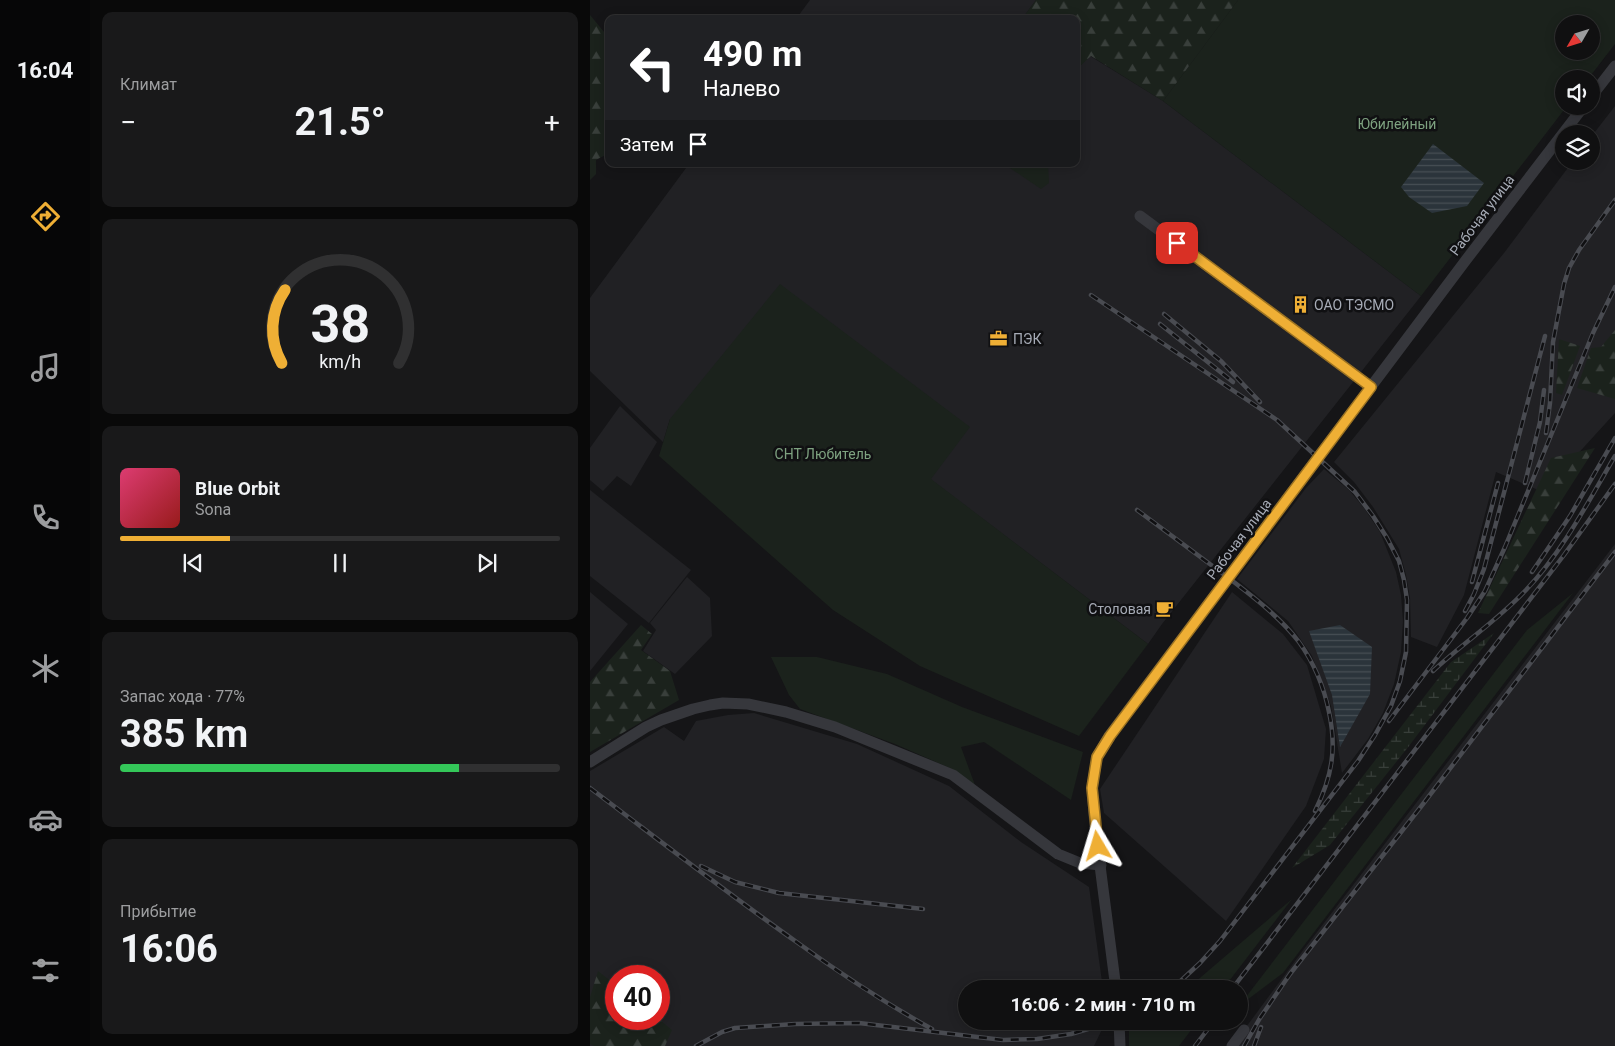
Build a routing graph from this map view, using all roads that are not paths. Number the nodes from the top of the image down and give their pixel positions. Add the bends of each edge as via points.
1 (1615, 66) edge
2 (1600, 85) edge
3 (1577, 115) edge
4 (1140, 216) dead end
5 (1371, 387) junction
6 (590, 762) edge
7 (1101, 865) junction
8 (1115, 980) edge
9 (1119, 1030) edge
10 (1244, 1030) dead end
11 (1120, 1046) edge
12 (1232, 1046) edge

1 - 2 street
3 - 5 street, Рабочая улица
4 - 5 street
5 - 7 street, Рабочая улица via 1097,757 1092,788
6 - 7 street via 661,720 710,705 748,704 835,727 952,775 1058,854 1080,863
7 - 8 street, Рабочая улица
9 - 11 street
10 - 12 street

